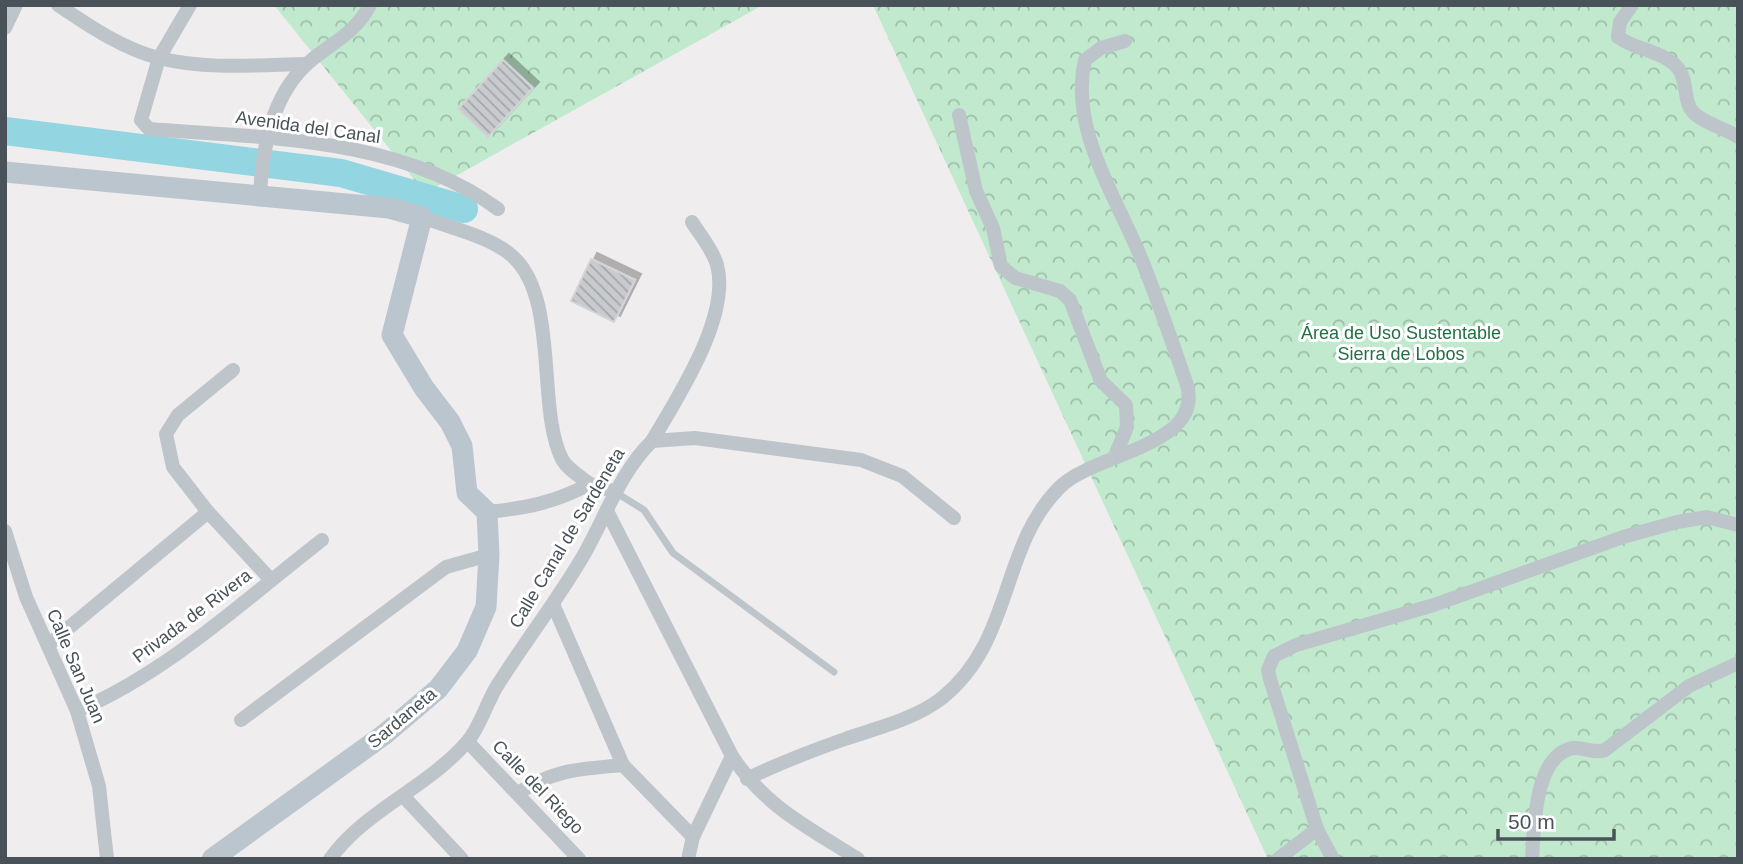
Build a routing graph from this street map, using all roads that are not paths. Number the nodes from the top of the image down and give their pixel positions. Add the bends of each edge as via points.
1 (16, 5) edge
2 (58, 5) edge
3 (190, 5) edge
4 (370, 5) edge
5 (1632, 5) edge
6 (5, 28) edge
7 (1125, 41) dead end
8 (159, 58) junction
9 (306, 64) junction
10 (959, 115) dead end
11 (1738, 136) edge
12 (264, 144) junction
13 (5, 172) edge
14 (260, 187) junction
15 (498, 209) dead end
16 (422, 217) junction
17 (692, 222) dead end
18 (233, 370) dead end
19 (652, 441) junction
20 (1115, 456) junction
21 (590, 484) junction
22 (613, 491) junction
23 (607, 511) junction
24 (208, 512) junction
25 (487, 512) junction
26 (954, 518) dead end
27 (1738, 525) edge
28 (5, 531) edge
29 (322, 540) dead end
30 (489, 555) junction
31 (271, 580) junction
32 (553, 604) junction
33 (48, 645) junction
34 (1738, 663) edge
35 (834, 672) dead end
36 (77, 711) junction
37 (241, 720) dead end
38 (468, 742) junction
39 (732, 756) junction
40 (623, 765) junction
41 (747, 779) junction
42 (518, 793) junction
43 (404, 797) junction
44 (1317, 829) junction
45 (693, 837) junction
46 (331, 858) edge
47 (107, 859) edge
48 (212, 859) edge
49 (462, 859) edge
50 (579, 859) edge
51 (688, 859) edge
52 (858, 859) edge
53 (1278, 859) edge
54 (1333, 859) edge
55 (1532, 859) edge

1 - 6 street
2 - 8 street via 102,34
3 - 8 street
4 - 9 street via 349,35
5 - 11 street via 1620,22 1618,37 1676,67 1694,113
7 - 20 street via 1101,48 1085,60 1082,111 1091,145 1152,285 1191,399 1189,410 1168,432 1150,444
8 - 9 street via 216,65
8 - 12 street, Avenida del Canal via 141,120 144,126
9 - 12 street via 285,94
10 - 20 street via 976,191 993,229 1001,266 1015,278 1060,291 1070,300 1101,381 1126,405 1127,427
12 - 14 street
12 - 15 street, Avenida del Canal via 367,153 432,170
13 - 14 street
14 - 16 street
16 - 21 street via 511,255 529,278 544,332 554,439 563,462
16 - 25 street via 392,335 450,422 462,446 467,493
17 - 19 street, Calle Canal de Sardeneta via 717,264 719,298 694,369
18 - 24 street via 178,415 166,434 173,467
19 - 22 street, Calle Canal de Sardeneta
19 - 26 street via 695,438 861,460 902,476
20 - 41 street via 1076,474 1046,503 1019,555 988,644 959,684 939,701 897,722 784,761
21 - 22 street
21 - 25 street via 531,508
22 - 23 street, Calle Canal de Sardeneta
22 - 35 lane via 643,510 673,553
23 - 32 street, Calle Canal de Sardeneta
23 - 39 street
24 - 31 street
24 - 33 street
25 - 30 street, Sardaneta
27 - 44 street via 1707,517 1637,533 1274,656 1268,670 1270,679
28 - 33 street, Calle San Juan via 26,597
29 - 31 street, Privada de Rivera
30 - 37 street via 446,566
30 - 48 street, Sardaneta via 486,607 467,651 438,689 385,734
31 - 36 street, Privada de Rivera via 150,674
32 - 38 street, Calle Canal de Sardeneta via 496,687
32 - 40 street
33 - 36 street, Calle San Juan
34 - 55 street via 1689,686 1605,750 1574,748 1557,757 1541,783
36 - 47 street, Calle San Juan via 99,786
38 - 42 street, Calle del Riego
38 - 43 street, Calle Canal de Sardeneta
39 - 41 street
39 - 45 street
40 - 42 street via 566,770 543,777
40 - 45 street
41 - 52 street via 764,798
42 - 50 street, Calle del Riego
43 - 46 street, Calle Canal de Sardeneta via 358,827
43 - 49 street
44 - 53 street
44 - 54 street
45 - 51 street

